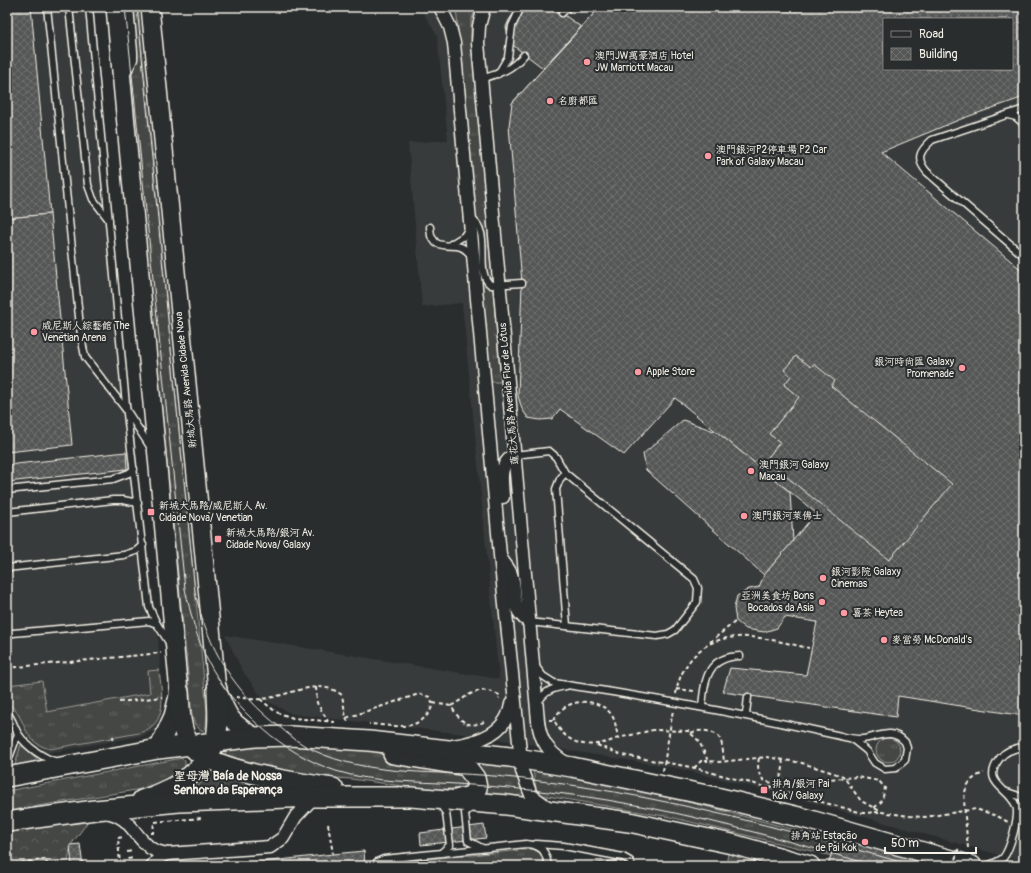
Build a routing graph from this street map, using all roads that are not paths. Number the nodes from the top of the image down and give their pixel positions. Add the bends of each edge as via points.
1 (47, 7) edge
2 (69, 7) edge
3 (88, 7) edge
4 (115, 7) edge
5 (127, 7) edge
6 (440, 7) edge
7 (484, 7) edge
8 (521, 7) edge
9 (568, 7) edge
10 (151, 10) edge
11 (562, 13) dead end
12 (524, 56) dead end
13 (498, 74) junction
14 (121, 78) junction
15 (481, 78) junction
16 (1024, 109) edge
17 (1004, 115) junction
18 (1024, 124) edge
19 (109, 220) junction
20 (470, 222) junction
21 (430, 227) dead end
22 (451, 244) junction
23 (1024, 256) edge
24 (474, 260) junction
25 (522, 283) dead end
26 (499, 285) junction
27 (127, 411) junction
28 (514, 455) junction
29 (157, 456) junction
30 (134, 469) junction
31 (565, 473) junction
32 (7, 490) edge
33 (138, 503) junction
34 (7, 512) edge
35 (143, 545) junction
36 (499, 550) junction
37 (7, 568) edge
38 (529, 622) junction
39 (157, 624) junction
40 (567, 626) junction
41 (7, 632) edge
42 (740, 656) dead end
43 (169, 657) junction
44 (532, 657) junction
45 (576, 685) junction
46 (218, 692) junction
47 (513, 694) junction
48 (748, 697) dead end
49 (173, 700) junction
50 (702, 706) junction
51 (536, 707) junction
52 (7, 713) edge
53 (746, 714) junction
54 (366, 733) junction
55 (18, 734) junction
56 (255, 737) junction
57 (852, 739) junction
58 (189, 744) junction
59 (1024, 747) edge
60 (158, 748) junction
61 (438, 748) junction
62 (211, 750) junction
63 (520, 758) junction
64 (7, 763) edge
65 (68, 765) junction
66 (572, 767) junction
67 (7, 777) edge
68 (1002, 790) junction
69 (314, 796) junction
70 (374, 796) junction
71 (432, 798) junction
72 (1024, 798) edge
73 (455, 800) junction
74 (478, 802) junction
75 (122, 807) junction
76 (95, 810) junction
77 (555, 811) junction
78 (7, 822) edge
79 (139, 835) junction
80 (526, 844) junction
81 (483, 848) junction
82 (1024, 852) edge
83 (441, 853) junction
84 (167, 854) junction
85 (970, 858) edge
86 (147, 866) edge
87 (152, 866) edge
88 (374, 866) edge
89 (548, 866) edge
90 (632, 866) edge
91 (810, 866) edge
92 (986, 866) edge
93 (1023, 866) edge

1 - 27 lane via 85,357
2 - 19 lane via 88,185 93,200
3 - 19 lane
4 - 14 main road
5 - 14 street via 132,52
6 - 20 street via 450,27 454,44
7 - 15 street, 蓮花大馬路 Avenida Flor de Lótus via 478,43
8 - 13 lane via 512,26 508,57
9 - 11 lane
10 - 46 main road, 新城大馬路 Avenida Cidade Nova
12 - 13 lane via 510,69
13 - 15 lane
14 - 29 main road
15 - 26 street, 蓮花大馬路 Avenida Flor de Lótus
16 - 17 lane
17 - 18 lane via 1016,117
17 - 23 lane via 932,140 922,148 920,157 927,172
19 - 27 lane
20 - 22 lane via 464,236
20 - 24 street
20 - 26 lane via 475,221 481,231 485,278 491,285
21 - 22 lane via 436,243
22 - 24 lane via 465,248
24 - 36 street
25 - 26 lane
26 - 28 street, 蓮花大馬路 Avenida Flor de Lótus
27 - 29 lane
27 - 30 lane
28 - 31 lane via 548,451 556,457
28 - 36 street via 508,458 502,469 506,527
28 - 38 street, 蓮花大馬路 Avenida Flor de Lótus
29 - 43 main road
30 - 32 lane via 113,479
30 - 33 lane
31 - 40 lane via 556,489
31 - 40 lane via 694,579 698,588 697,602 675,630 668,634 657,636
33 - 34 lane via 118,500
33 - 35 lane
35 - 37 lane via 136,551 124,555
35 - 39 lane via 149,607
36 - 38 street via 512,576 515,605 519,614
36 - 47 street
38 - 40 lane
38 - 44 street, 蓮花大馬路 Avenida Flor de Lótus
39 - 41 lane via 141,621
39 - 43 lane
42 - 50 lane via 730,656 714,664 707,677
43 - 49 main road
44 - 45 lane via 539,672 548,680
44 - 51 street, 蓮花大馬路 Avenida Flor de Lótus
45 - 50 lane
45 - 51 lane via 549,691
46 - 56 main road, 新城大馬路 Avenida Cidade Nova via 227,715
46 - 62 main road via 218,719
47 - 61 street via 510,713 499,729 477,740
47 - 63 street
48 - 53 lane
49 - 58 main road
49 - 60 main road via 169,727
50 - 53 lane
51 - 66 street, 蓮花大馬路 Avenida Flor de Lótus via 541,737 550,751
52 - 55 lane via 12,718
53 - 57 lane
54 - 56 main road
54 - 61 main road
54 - 73 main road via 402,756 466,766 475,778 476,788 471,796
55 - 64 lane
55 - 65 lane via 36,752 55,762
56 - 62 main road
57 - 57 lane via 889,732 905,742 907,754 896,768 885,769 875,763 867,751
58 - 60 main road
58 - 62 main road
59 - 68 lane via 1004,753 999,759 993,771 997,785
60 - 65 main road
61 - 63 main road
62 - 70 main road via 235,768
62 - 75 main road via 198,770 176,786
63 - 66 main road
63 - 77 street via 523,776 531,795
65 - 67 main road
66 - 85 main road
68 - 72 lane
68 - 92 lane via 1014,802 1018,815 1007,851 1002,858
69 - 70 main road
69 - 75 main road
69 - 84 street via 296,816 283,838 270,847
70 - 71 main road
71 - 73 main road
71 - 83 lane via 446,813 450,845
73 - 74 main road
74 - 77 main road
74 - 81 lane via 465,813 468,840
75 - 76 main road
76 - 78 main road
76 - 79 street via 113,813 128,822
77 - 91 main road via 673,831 732,844
79 - 84 street via 146,845
79 - 86 street via 146,850
80 - 81 lane
80 - 89 lane via 543,849
80 - 90 lane via 564,846 623,857 630,861
81 - 83 lane
82 - 93 lane
83 - 88 lane via 384,859
84 - 87 street via 160,857

